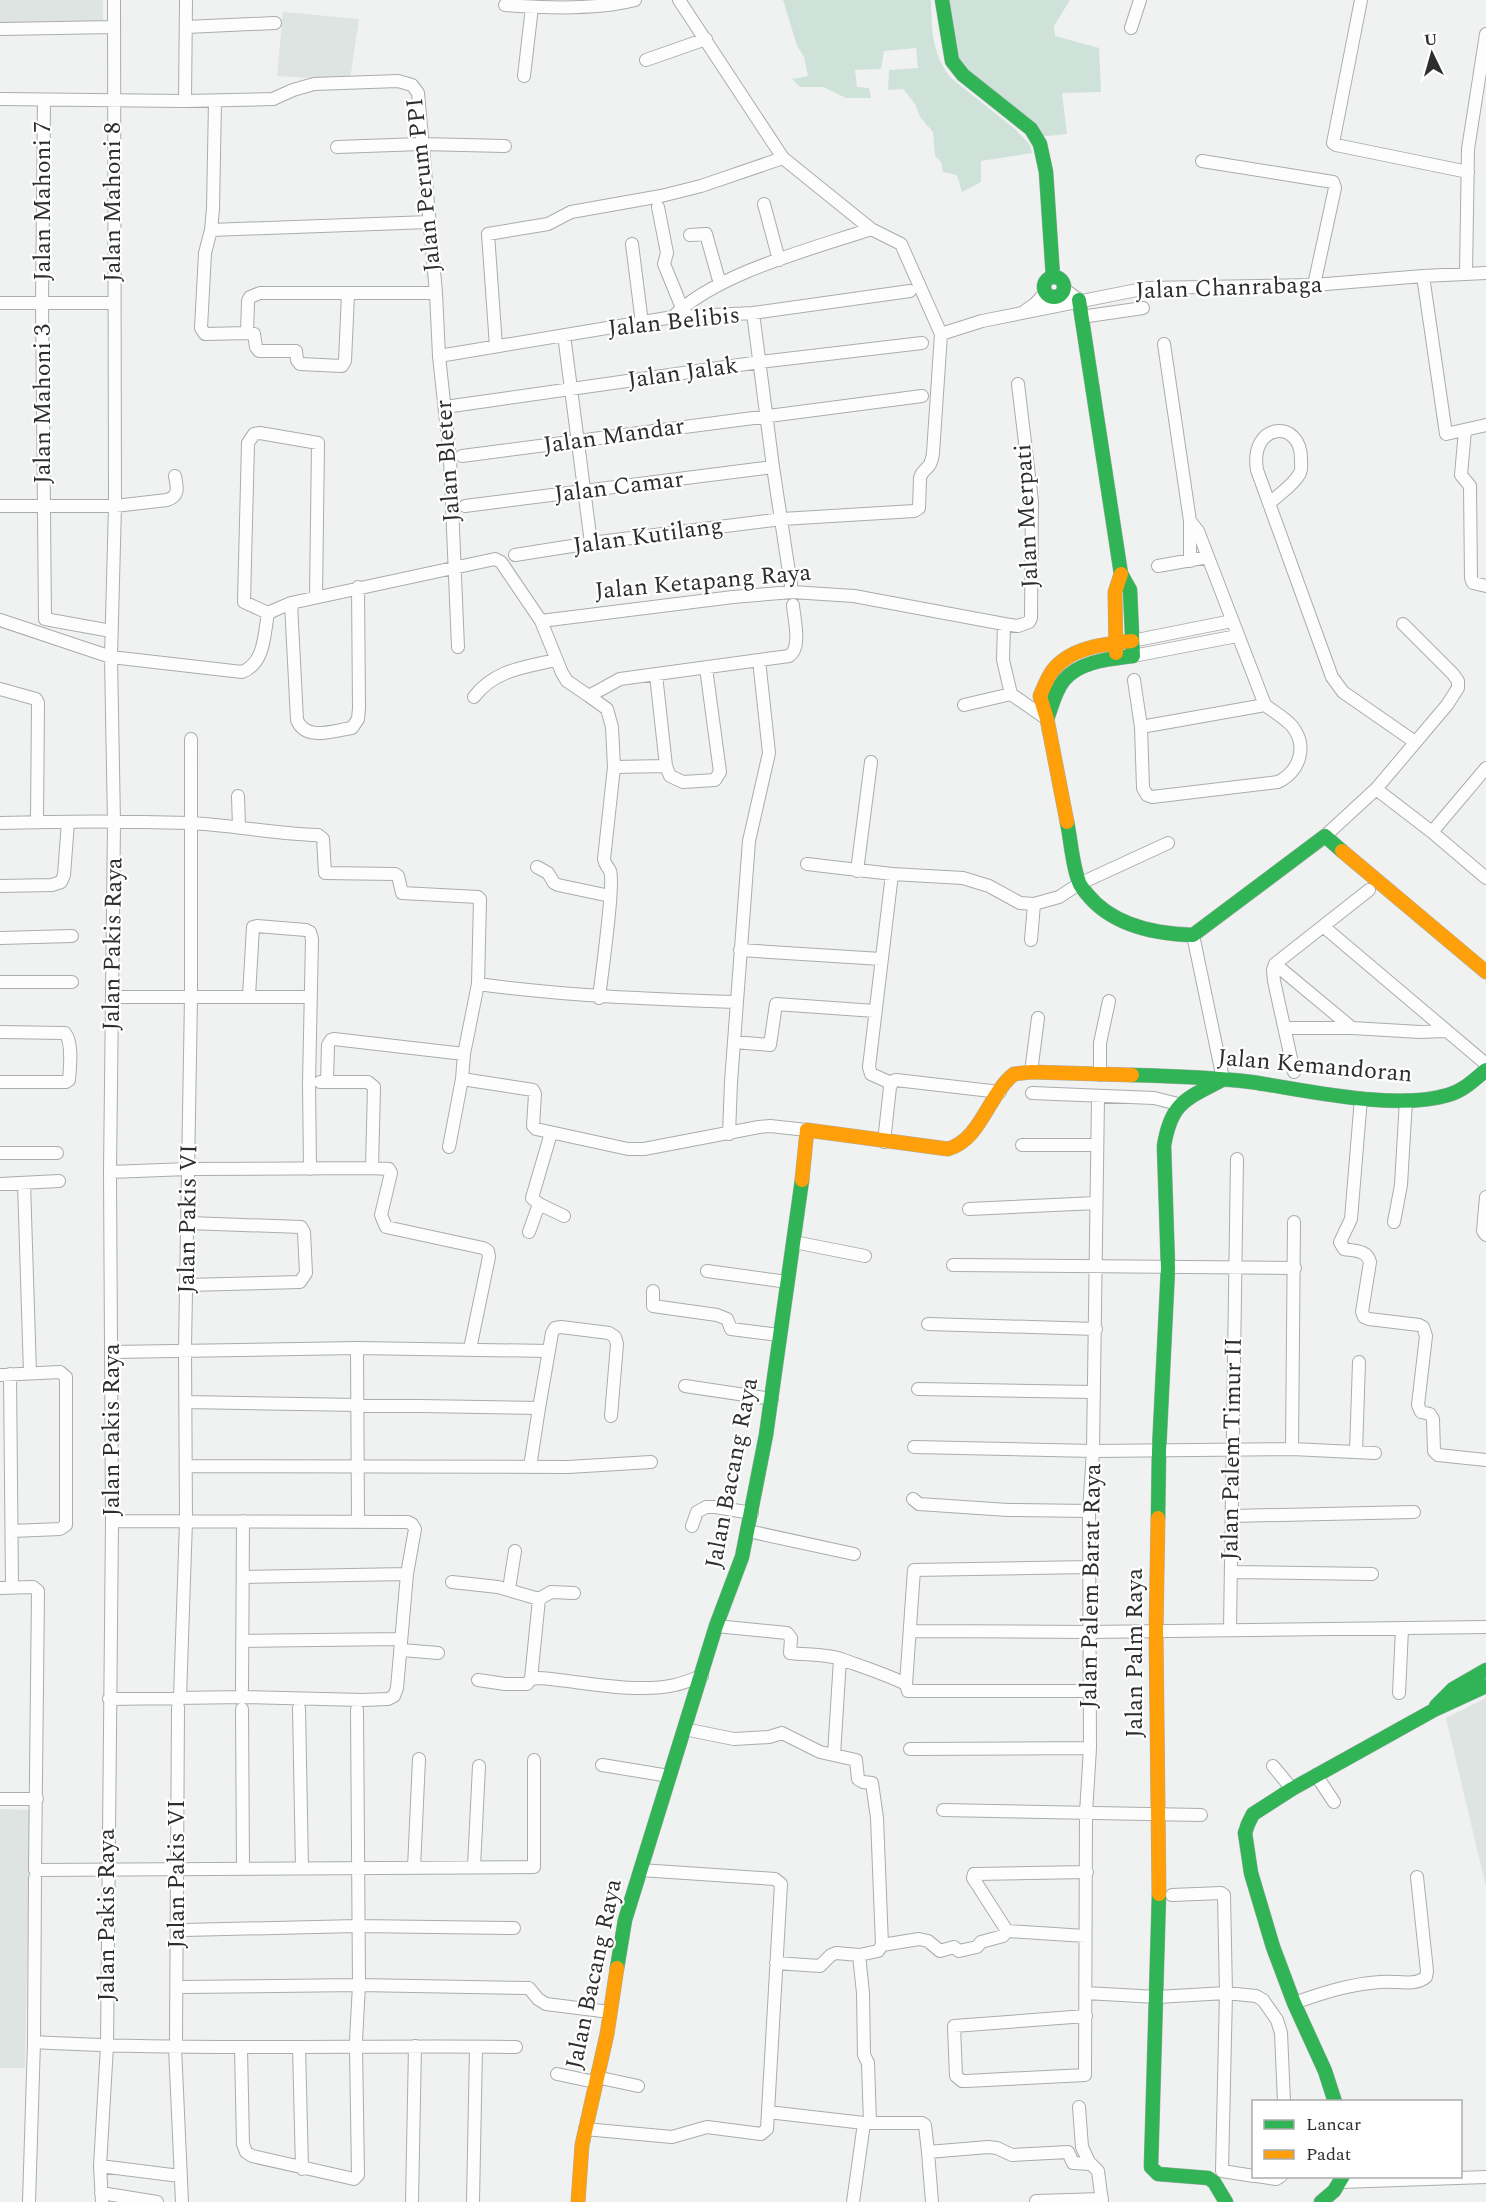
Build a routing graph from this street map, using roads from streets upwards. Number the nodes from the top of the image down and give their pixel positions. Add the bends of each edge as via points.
1 (114, 0) edge
2 (186, 0) edge
3 (635, 0) edge
4 (679, 0) edge
5 (942, 0) edge
6 (1140, 0) edge
7 (1361, 0) edge
8 (505, 5) dead end
9 (532, 7) junction
10 (275, 23) dead end
11 (114, 27) junction
12 (186, 27) junction
13 (1131, 28) dead end
14 (0, 30) edge
15 (1486, 34) edge
16 (706, 39) junction
17 (646, 60) dead end
18 (524, 76) dead end
19 (0, 99) edge
20 (44, 100) junction
21 (114, 101) junction
22 (185, 101) junction
23 (215, 101) junction
24 (421, 144) junction
25 (505, 146) dead end
26 (337, 147) dead end
27 (783, 158) junction
28 (1202, 161) dead end
29 (1468, 171) junction
30 (764, 204) dead end
31 (658, 207) dead end
32 (429, 222) junction
33 (871, 229) junction
34 (211, 230) junction
35 (690, 235) dead end
36 (632, 244) dead end
37 (779, 260) junction
38 (1466, 273) junction
39 (1486, 273) edge
40 (1423, 276) junction
41 (1053, 277) junction
42 (720, 284) junction
43 (1314, 285) junction
44 (1064, 289) junction
45 (910, 291) dead end
46 (1046, 292) junction
47 (436, 293) junction
48 (348, 294) junction
49 (1079, 300) junction
50 (0, 303) edge
51 (42, 303) junction
52 (113, 303) junction
53 (1143, 308) dead end
54 (677, 312) junction
55 (753, 313) junction
56 (1021, 313) junction
57 (1081, 316) junction
58 (642, 323) junction
59 (248, 333) junction
60 (941, 334) junction
61 (564, 335) junction
62 (922, 343) dead end
63 (1164, 344) dead end
64 (496, 346) junction
65 (439, 356) junction
66 (760, 362) junction
67 (1018, 384) dead end
68 (571, 389) junction
69 (922, 396) dead end
70 (445, 407) junction
71 (767, 415) junction
72 (1486, 425) edge
73 (1465, 430) junction
74 (578, 441) junction
75 (462, 456) dead end
76 (773, 468) junction
77 (175, 476) dead end
78 (584, 491) junction
79 (1270, 503) junction
80 (0, 506) edge
81 (44, 506) junction
82 (115, 506) junction
83 (465, 506) dead end
84 (782, 519) junction
85 (1190, 521) junction
86 (591, 543) junction
87 (515, 555) dead end
88 (1209, 557) junction
89 (1190, 561) junction
90 (1158, 566) dead end
91 (455, 567) junction
92 (1121, 574) junction
93 (1486, 586) edge
94 (358, 587) junction
95 (792, 592) junction
96 (316, 597) junction
97 (291, 603) junction
98 (793, 605) dead end
99 (268, 613) junction
100 (0, 620) edge
101 (541, 621) junction
102 (1232, 621) junction
103 (1004, 624) junction
104 (1403, 624) dead end
105 (111, 632) junction
106 (1238, 636) junction
107 (1132, 641) junction
108 (1116, 643) junction
109 (458, 647) dead end
110 (1133, 656) junction
111 (111, 657) junction
112 (1116, 658) junction
113 (556, 660) junction
114 (759, 660) junction
115 (706, 668) junction
116 (656, 675) junction
117 (1134, 680) dead end
118 (0, 689) edge
119 (1011, 694) junction
120 (589, 696) junction
121 (474, 697) dead end
122 (964, 705) dead end
123 (1265, 705) junction
124 (1047, 718) junction
125 (1141, 727) junction
126 (191, 739) dead end
127 (1414, 742) junction
128 (871, 762) dead end
129 (666, 766) junction
130 (614, 767) junction
131 (1486, 768) edge
132 (1376, 789) junction
133 (238, 796) dead end
134 (37, 822) junction
135 (68, 822) junction
136 (0, 823) edge
137 (114, 823) junction
138 (190, 823) junction
139 (238, 827) junction
140 (1432, 832) junction
141 (1325, 837) junction
142 (1168, 843) dead end
143 (1486, 860) edge
144 (807, 864) dead end
145 (537, 867) dead end
146 (857, 871) junction
147 (892, 874) junction
148 (1482, 874) edge
149 (1079, 884) junction
150 (0, 886) edge
151 (1369, 890) dead end
152 (610, 896) junction
153 (1034, 904) junction
154 (1324, 927) junction
155 (1193, 935) junction
156 (72, 936) dead end
157 (0, 938) edge
158 (1031, 940) dead end
159 (740, 950) junction
160 (881, 959) junction
161 (1275, 964) junction
162 (1486, 972) edge
163 (0, 982) edge
164 (72, 982) dead end
165 (478, 984) junction
166 (249, 996) junction
167 (311, 996) junction
168 (112, 997) junction
169 (191, 998) junction
170 (599, 998) junction
171 (1109, 1000) dead end
172 (736, 1002) junction
173 (875, 1011) junction
174 (1038, 1018) dead end
175 (1285, 1028) junction
176 (1352, 1028) junction
177 (1446, 1031) junction
178 (0, 1032) edge
179 (734, 1042) junction
180 (464, 1054) junction
181 (1486, 1064) edge
182 (1486, 1070) edge
183 (1031, 1072) junction
184 (1294, 1072) dead end
185 (1100, 1076) junction
186 (462, 1079) junction
187 (1223, 1079) junction
188 (0, 1082) edge
189 (327, 1082) junction
190 (309, 1083) junction
191 (891, 1083) junction
192 (1000, 1092) junction
193 (1032, 1093) dead end
194 (1098, 1097) junction
195 (1362, 1098) junction
196 (1406, 1100) junction
197 (1178, 1104) junction
198 (807, 1130) junction
199 (551, 1133) junction
200 (729, 1134) junction
201 (884, 1142) junction
202 (1097, 1144) junction
203 (1022, 1145) dead end
204 (449, 1147) dead end
205 (0, 1153) edge
206 (57, 1154) dead end
207 (1237, 1159) dead end
208 (188, 1168) junction
209 (372, 1168) junction
210 (310, 1169) junction
211 (110, 1172) junction
212 (59, 1181) dead end
213 (24, 1183) junction
214 (0, 1184) edge
215 (1486, 1197) edge
216 (1096, 1203) junction
217 (539, 1204) junction
218 (969, 1209) dead end
219 (564, 1216) dead end
220 (1294, 1222) dead end
221 (1394, 1222) dead end
222 (188, 1223) junction
223 (529, 1232) dead end
224 (1486, 1235) edge
225 (794, 1242) junction
226 (865, 1256) dead end
227 (953, 1265) dead end
228 (1096, 1268) junction
229 (1168, 1268) junction
230 (1234, 1268) junction
231 (1294, 1268) junction
232 (707, 1272) dead end
233 (788, 1282) junction
234 (187, 1286) junction
235 (653, 1291) dead end
236 (928, 1324) dead end
237 (1096, 1329) junction
238 (779, 1335) junction
239 (357, 1348) junction
240 (185, 1349) junction
241 (470, 1349) junction
242 (549, 1351) junction
243 (111, 1352) junction
244 (1359, 1362) dead end
245 (30, 1373) junction
246 (5, 1374) edge
247 (685, 1386) dead end
248 (918, 1389) dead end
249 (1093, 1392) junction
250 (772, 1399) junction
251 (186, 1402) junction
252 (357, 1406) junction
253 (539, 1407) junction
254 (611, 1416) dead end
255 (914, 1447) dead end
256 (1292, 1449) junction
257 (1231, 1450) junction
258 (1093, 1451) junction
259 (1159, 1452) junction
260 (1356, 1452) junction
261 (1375, 1453) dead end
262 (1486, 1460) edge
263 (651, 1462) dead end
264 (186, 1466) junction
265 (357, 1466) junction
266 (530, 1467) junction
267 (913, 1499) dead end
268 (1089, 1511) junction
269 (1414, 1512) dead end
270 (752, 1513) junction
271 (1232, 1516) junction
272 (112, 1521) junction
273 (186, 1521) junction
274 (243, 1521) junction
275 (358, 1521) junction
276 (692, 1526) dead end
277 (12, 1531) junction
278 (748, 1531) junction
279 (515, 1551) dead end
280 (854, 1554) dead end
281 (1089, 1567) junction
282 (1231, 1572) junction
283 (407, 1574) junction
284 (1372, 1574) dead end
285 (243, 1577) junction
286 (452, 1582) dead end
287 (6, 1587) edge
288 (508, 1589) junction
289 (574, 1593) dead end
290 (539, 1599) junction
291 (716, 1626) junction
292 (1486, 1627) edge
293 (1230, 1629) junction
294 (1402, 1629) junction
295 (911, 1631) junction
296 (1088, 1632) junction
297 (1156, 1632) junction
298 (242, 1641) junction
299 (401, 1644) junction
300 (438, 1653) dead end
301 (840, 1659) junction
302 (1486, 1670) edge
303 (702, 1676) junction
304 (531, 1679) junction
305 (478, 1680) dead end
306 (906, 1684) junction
307 (1486, 1686) edge
308 (242, 1689) dead end
309 (1090, 1691) junction
310 (1400, 1693) dead end
311 (109, 1699) junction
312 (179, 1703) junction
313 (299, 1708) dead end
314 (242, 1709) dead end
315 (357, 1710) dead end
316 (1434, 1710) junction
317 (684, 1730) junction
318 (1089, 1748) junction
319 (910, 1749) dead end
320 (834, 1755) junction
321 (419, 1759) dead end
322 (534, 1760) dead end
323 (602, 1765) dead end
324 (479, 1766) dead end
325 (1273, 1766) dead end
326 (1316, 1775) junction
327 (669, 1776) junction
328 (1292, 1789) junction
329 (0, 1799) edge
330 (37, 1799) junction
331 (1334, 1802) dead end
332 (943, 1810) dead end
333 (1086, 1813) junction
334 (1201, 1815) dead end
335 (1157, 1816) junction
336 (357, 1867) junction
337 (474, 1867) junction
338 (302, 1868) junction
339 (414, 1868) junction
340 (107, 1869) junction
341 (243, 1869) junction
342 (176, 1870) junction
343 (639, 1870) junction
344 (1087, 1872) junction
345 (1417, 1877) dead end
346 (35, 1878) dead end
347 (1172, 1895) dead end
348 (357, 1926) junction
349 (514, 1928) dead end
350 (184, 1930) dead end
351 (1007, 1931) junction
352 (1085, 1936) junction
353 (882, 1945) junction
354 (859, 1955) junction
355 (776, 1963) junction
356 (359, 1985) junction
357 (182, 1987) dead end
358 (1086, 1993) junction
359 (1226, 1993) junction
360 (1157, 1997) junction
361 (1294, 2003) junction
362 (610, 2012) junction
363 (1086, 2016) junction
364 (34, 2042) junction
365 (176, 2044) junction
366 (356, 2044) junction
367 (107, 2046) junction
368 (415, 2046) junction
369 (299, 2047) junction
370 (476, 2047) junction
371 (516, 2047) dead end
372 (241, 2048) junction
373 (557, 2074) dead end
374 (595, 2079) junction
375 (638, 2086) dead end
376 (1284, 2100) edge
377 (1334, 2100) edge
378 (1079, 2107) dead end
379 (768, 2112) junction
380 (867, 2123) junction
381 (585, 2129) junction
382 (928, 2151) junction
383 (1090, 2164) junction
384 (100, 2166) junction
385 (302, 2169) junction
386 (180, 2176) junction
387 (1252, 2176) edge
388 (1486, 2177) edge
389 (1438, 2178) edge
390 (1462, 2178) edge
391 (1342, 2180) edge
392 (101, 2198) edge
393 (1102, 2200) edge
394 (1036, 2201) edge
395 (29, 2202) edge
396 (157, 2202) edge
397 (182, 2202) edge
398 (412, 2202) edge
399 (473, 2202) edge
400 (578, 2202) edge
401 (853, 2202) edge
402 (932, 2202) edge
403 (1226, 2202) edge
404 (1320, 2202) edge

1 - 11 street, Jalan Mahoni 8
2 - 12 street
3 - 9 street
4 - 16 street
5 - 41 street via 952,61 963,75 1031,129 1040,144
6 - 13 street
7 - 29 street via 1333,142
8 - 9 street
9 - 18 street
10 - 12 street
11 - 14 street
11 - 21 street, Jalan Mahoni 8
12 - 22 street
15 - 29 street
16 - 17 street
16 - 27 street
19 - 20 street
20 - 21 street
20 - 51 street, Jalan Mahoni 7
21 - 22 street
21 - 52 street, Jalan Mahoni 8
22 - 23 street
23 - 24 street, Jalan Perum PPI via 273,99 314,84 404,81 418,93
23 - 34 street
24 - 25 street
24 - 26 street
24 - 32 street, Jalan Perum PPI
27 - 33 street
27 - 64 street via 701,186 571,212 548,224 488,234
28 - 43 street via 1333,182 1335,188
29 - 38 street
30 - 37 street
31 - 54 street via 667,255 664,264
32 - 34 street
32 - 47 street, Jalan Perum PPI
33 - 37 street
33 - 60 street via 901,244
34 - 59 street via 205,253 202,332
35 - 42 street via 706,234
36 - 58 street
37 - 42 street
38 - 39 street, Jalan Chanrabaga
38 - 40 street, Jalan Chanrabaga
40 - 43 street, Jalan Chanrabaga
40 - 73 street via 1446,434
41 - 44 street via 1062,280
41 - 46 street via 1045,283
42 - 54 street
43 - 49 street, Jalan Chanrabaga via 1163,286
44 - 46 street via 1058,296
44 - 49 street
45 - 55 street, Jalan Belibis
46 - 56 street
47 - 48 street
47 - 65 street, Jalan Perum PPI
48 - 59 street via 255,295 248,301
48 - 59 street via 342,366 300,363 296,351 259,351 254,334
49 - 56 street, Jalan Chanrabaga
49 - 57 street
50 - 51 street
51 - 52 street
51 - 81 street, Jalan Mahoni 3
52 - 82 street, Jalan Mahoni 8
53 - 57 street
54 - 55 street, Jalan Belibis
54 - 58 street, Jalan Belibis
55 - 66 street
56 - 60 street, Jalan Chanrabaga
57 - 92 street
58 - 61 street, Jalan Belibis
60 - 84 street, Jalan Kutilang via 933,453 930,467 921,474 919,508
61 - 64 street, Jalan Belibis
61 - 68 street
62 - 66 street, Jalan Jalak
63 - 85 street
64 - 65 street, Jalan Belibis
65 - 70 street, Jalan Bleter
66 - 68 street, Jalan Jalak
66 - 71 street
67 - 103 street, Jalan Merpati via 1032,501 1030,618 1021,626
68 - 70 street, Jalan Jalak
68 - 74 street
69 - 71 street, Jalan Mandar
70 - 91 street, Jalan Bleter
71 - 74 street, Jalan Mandar
71 - 76 street
72 - 73 street
73 - 93 street via 1461,476 1470,489 1471,578 1473,583
74 - 75 street, Jalan Mandar
74 - 78 street
76 - 78 street, Jalan Camar
76 - 84 street
77 - 82 street via 177,492 172,498
78 - 83 street, Jalan Camar
78 - 86 street
79 - 79 street via 1255,453 1264,437 1285,432 1300,446 1301,470
79 - 127 street via 1335,683
80 - 81 street
81 - 82 street
81 - 105 street, Jalan Mahoni 3 via 45,619
82 - 105 street, Jalan Pakis Raya
84 - 86 street, Jalan Kutilang
84 - 95 street
85 - 88 street
85 - 89 street
86 - 87 street, Jalan Kutilang
88 - 89 street
88 - 102 street
89 - 90 street
91 - 94 street
91 - 101 street via 495,559 501,562
91 - 109 street, Jalan Bleter
92 - 107 street via 1130,590
92 - 108 street via 1115,592
94 - 96 street
94 - 97 street via 359,708 355,726 311,734 297,720
95 - 101 street, Jalan Ketapang Raya
95 - 103 street, Jalan Ketapang Raya via 854,596
96 - 97 street
96 - 99 street via 318,443 254,434 248,443 244,602
97 - 99 street
98 - 114 street via 794,653
99 - 111 street via 257,662 242,672
100 - 111 street
101 - 113 street
102 - 106 street
102 - 107 street
103 - 119 street via 1002,660
104 - 127 street via 1458,681 1453,697
105 - 111 street, Jalan Pakis Raya
106 - 110 street
106 - 123 street
107 - 108 street
107 - 110 street
108 - 112 street
108 - 124 street via 1075,653 1053,669 1040,696
110 - 112 street
111 - 137 street, Jalan Pakis Raya
112 - 124 street via 1071,673 1063,681
113 - 120 street via 567,681
113 - 121 street via 501,673
114 - 115 street
114 - 159 street via 769,753 749,841
115 - 116 street
115 - 129 street via 719,776 715,780 683,782 670,776
116 - 120 street via 620,678
116 - 129 street
117 - 125 street
118 - 134 street via 36,699 38,703
119 - 122 street
119 - 124 street
120 - 130 street via 609,714
123 - 125 street
123 - 125 street via 1293,728 1300,746 1298,765 1278,782 1147,795 1143,788
124 - 149 street
126 - 138 street, Jalan Pakis VI
127 - 132 street
128 - 146 street
129 - 130 street
130 - 152 street via 604,859 610,872
131 - 140 street
132 - 140 street
132 - 141 street
133 - 139 street
134 - 135 street
134 - 136 street
135 - 137 street
135 - 150 street via 61,882
137 - 138 street
137 - 168 street, Jalan Pakis Raya
138 - 139 street
138 - 169 street, Jalan Pakis VI
139 - 165 street via 321,835 325,873 395,874 402,892 478,897
140 - 148 street
141 - 155 street
141 - 162 street
142 - 149 street
143 - 148 street
144 - 146 street
145 - 152 street via 558,885
146 - 147 street
147 - 153 street via 963,878 989,886 1020,903
147 - 160 street
149 - 153 street via 1059,897
149 - 155 street via 1097,905 1119,918 1168,935
151 - 154 street
152 - 170 street
153 - 158 street
154 - 161 street
154 - 177 street
155 - 187 street
156 - 157 street
159 - 160 street
159 - 172 street
160 - 173 street
161 - 175 street
161 - 176 street
163 - 164 street
165 - 170 street
165 - 180 street
166 - 167 street
166 - 167 street via 252,929 257,926 311,933
166 - 169 street
167 - 190 street
168 - 169 street
168 - 211 street, Jalan Pakis Raya
169 - 208 street, Jalan Pakis VI
170 - 172 street
171 - 185 street via 1100,1043
172 - 179 street
173 - 179 street via 776,1004 770,1045
173 - 191 street via 869,1071
174 - 183 street
175 - 176 street
175 - 184 street
176 - 177 street
177 - 181 street
178 - 188 street via 65,1033 69,1039 69,1080
179 - 200 street
180 - 186 street
180 - 189 street via 334,1039 328,1046
182 - 196 street, Jalan Kemandoran via 1460,1091
183 - 185 street
183 - 192 street via 1014,1074
185 - 187 street, Jalan Kemandoran
186 - 199 street via 533,1090 533,1126
186 - 204 street
187 - 195 street, Jalan Kemandoran
187 - 197 street
189 - 190 street
189 - 209 street via 369,1082 374,1087
190 - 210 street
191 - 192 street via 896,1080
191 - 201 street
192 - 201 street via 959,1146 948,1149
193 - 194 street
194 - 197 street via 1154,1098
194 - 202 street, Jalan Palem Barat Raya
195 - 196 street, Jalan Kemandoran
195 - 262 street via 1351,1219 1340,1242 1344,1249 1365,1253 1370,1262 1362,1312 1369,1319 1423,1327 1426,1336 1418,1406 1433,1419 1434,1451 1438,1455
196 - 221 street via 1401,1185
197 - 229 street, Jalan Palm Raya via 1166,1126 1164,1146
198 - 200 street via 770,1126
198 - 201 street
198 - 225 street, Jalan Bacang Raya
199 - 200 street via 628,1149
199 - 217 street via 532,1194
202 - 203 street
202 - 216 street, Jalan Palem Barat Raya
205 - 206 street
207 - 230 street, Jalan Palem Timur II
208 - 210 street
208 - 211 street
208 - 222 street, Jalan Pakis VI
209 - 210 street
209 - 241 street via 391,1172 381,1215 386,1227 488,1251
211 - 243 street, Jalan Pakis Raya
212 - 213 street
213 - 214 street
213 - 245 street
215 - 224 street
216 - 218 street
216 - 228 street, Jalan Palem Barat Raya
217 - 219 street
217 - 223 street
220 - 231 street
222 - 234 street, Jalan Pakis VI
222 - 234 street via 301,1227 306,1273 300,1282
225 - 226 street
225 - 233 street, Jalan Bacang Raya
227 - 228 street
228 - 229 street
228 - 237 street, Jalan Palem Barat Raya
229 - 230 street
229 - 259 street, Jalan Palm Raya
230 - 231 street
230 - 257 street, Jalan Palem Timur II
231 - 256 street
232 - 233 street
233 - 238 street, Jalan Bacang Raya
234 - 240 street, Jalan Pakis VI
235 - 238 street via 653,1306 717,1315 727,1319 730,1329
236 - 237 street
237 - 249 street, Jalan Palem Barat Raya
238 - 250 street, Jalan Bacang Raya
239 - 240 street
239 - 241 street
239 - 252 street
240 - 243 street
240 - 251 street, Jalan Pakis VI
241 - 242 street
242 - 253 street
242 - 254 street via 555,1328 609,1333 615,1337
243 - 272 street, Jalan Pakis Raya
244 - 260 street
245 - 246 street
245 - 277 street via 62,1372 66,1377 66,1525 60,1529
246 - 277 street
247 - 250 street
248 - 249 street
249 - 258 street, Jalan Palem Barat Raya
250 - 270 street, Jalan Bacang Raya
251 - 252 street
251 - 264 street, Jalan Pakis VI
252 - 253 street
252 - 265 street
253 - 266 street
255 - 258 street
256 - 257 street
256 - 260 street
257 - 259 street
257 - 271 street, Jalan Palem Timur II
258 - 259 street
258 - 268 street, Jalan Palem Barat Raya
259 - 297 street, Jalan Palm Raya
260 - 261 street
263 - 266 street
264 - 265 street
264 - 273 street, Jalan Pakis VI
265 - 266 street
265 - 275 street
267 - 268 street via 919,1504
268 - 281 street, Jalan Palem Barat Raya
269 - 271 street
270 - 276 street via 706,1507 697,1512
270 - 278 street, Jalan Bacang Raya
271 - 282 street, Jalan Palem Timur II
272 - 273 street
272 - 311 street, Jalan Pakis Raya
273 - 274 street
273 - 312 street, Jalan Pakis VI
274 - 275 street
274 - 285 street
275 - 283 street via 408,1522 414,1526
277 - 287 street
278 - 280 street
278 - 291 street, Jalan Bacang Raya via 733,1587
279 - 288 street
281 - 295 street via 917,1569
281 - 296 street, Jalan Palem Barat Raya
282 - 284 street
282 - 293 street, Jalan Palem Timur II
283 - 285 street
283 - 299 street
285 - 298 street
286 - 288 street
287 - 330 street via 35,1587 38,1591
288 - 290 street
289 - 290 street via 550,1592
290 - 304 street
291 - 301 street via 787,1633 790,1653
291 - 303 street, Jalan Bacang Raya
292 - 294 street
293 - 294 street
293 - 297 street
294 - 310 street
295 - 296 street
295 - 306 street
296 - 297 street
296 - 309 street, Jalan Palem Barat Raya
297 - 335 street, Jalan Palm Raya
298 - 299 street
298 - 308 street
299 - 300 street
299 - 312 street via 397,1688 394,1696 387,1699
301 - 306 street
301 - 320 street
302 - 316 street via 1458,1684
303 - 304 street via 674,1685 647,1687
303 - 317 street, Jalan Bacang Raya
304 - 305 street via 527,1684
306 - 309 street via 908,1691
307 - 316 street
309 - 318 street, Jalan Palem Barat Raya
311 - 312 street
311 - 340 street, Jalan Pakis Raya
312 - 342 street, Jalan Pakis VI
313 - 338 street
314 - 341 street
315 - 336 street
316 - 326 street
317 - 320 street via 734,1739 782,1733
317 - 327 street, Jalan Bacang Raya
318 - 319 street
318 - 333 street, Jalan Palem Barat Raya
320 - 353 street via 855,1760 858,1779 872,1782
321 - 339 street
322 - 337 street via 534,1867
323 - 327 street
324 - 337 street
325 - 328 street
326 - 328 street
326 - 331 street
327 - 343 street, Jalan Bacang Raya
328 - 361 street via 1253,1814 1245,1833 1251,1873
329 - 330 street
330 - 340 street via 35,1870
332 - 333 street
333 - 335 street
333 - 344 street, Jalan Palem Barat Raya
334 - 335 street
335 - 360 street, Jalan Palm Raya
336 - 338 street
336 - 339 street
336 - 348 street
337 - 339 street
338 - 341 street
340 - 342 street
340 - 367 street, Jalan Pakis Raya
341 - 342 street
342 - 365 street, Jalan Pakis VI
343 - 355 street via 777,1880 782,1887
343 - 362 street, Jalan Bacang Raya via 623,1929
344 - 351 street via 974,1874
344 - 352 street, Jalan Palem Barat Raya
345 - 361 street via 1426,1977 1409,1982 1355,1985
346 - 364 street
347 - 359 street via 1224,1895
348 - 349 street
348 - 350 street
348 - 356 street
351 - 352 street
351 - 353 street via 977,1947 959,1950 937,1950 919,1939
352 - 358 street, Jalan Palem Barat Raya
353 - 354 street via 878,1951
354 - 355 street via 836,1953 815,1967
354 - 380 street via 868,2063
355 - 379 street
356 - 357 street
356 - 362 street via 529,1988 546,2004
356 - 366 street
358 - 360 street
358 - 363 street, Jalan Palem Barat Raya
359 - 360 street
359 - 376 street via 1256,1996 1277,2020
359 - 387 street via 1222,2171
360 - 403 street, Jalan Palm Raya via 1151,2167 1158,2174 1208,2178
361 - 377 street
362 - 374 street, Jalan Bacang Raya
363 - 363 street, Jalan Palem Barat Raya via 954,2026 958,2078 966,2081 1085,2075
364 - 367 street
364 - 395 street
365 - 367 street
365 - 372 street
365 - 386 street, Jalan Pakis VI
366 - 368 street
366 - 369 street
366 - 385 street via 358,2175 352,2179
367 - 384 street, Jalan Pakis Raya
368 - 370 street
368 - 398 street
369 - 372 street
369 - 385 street
370 - 371 street
370 - 399 street
372 - 385 street via 246,2152
373 - 374 street
374 - 375 street
374 - 381 street, Jalan Bacang Raya
378 - 383 street via 1082,2147
379 - 380 street
379 - 381 street via 767,2129 761,2134 707,2127 672,2137
380 - 382 street via 924,2124
380 - 401 street
381 - 400 street, Jalan Bacang Raya
382 - 383 street via 992,2147 1017,2156 1068,2152 1075,2164
382 - 402 street
383 - 393 street via 1098,2171
384 - 386 street
384 - 392 street, Jalan Pakis Raya
386 - 397 street, Jalan Pakis VI
388 - 390 street
389 - 391 street
391 - 404 street
392 - 396 street
393 - 394 street

